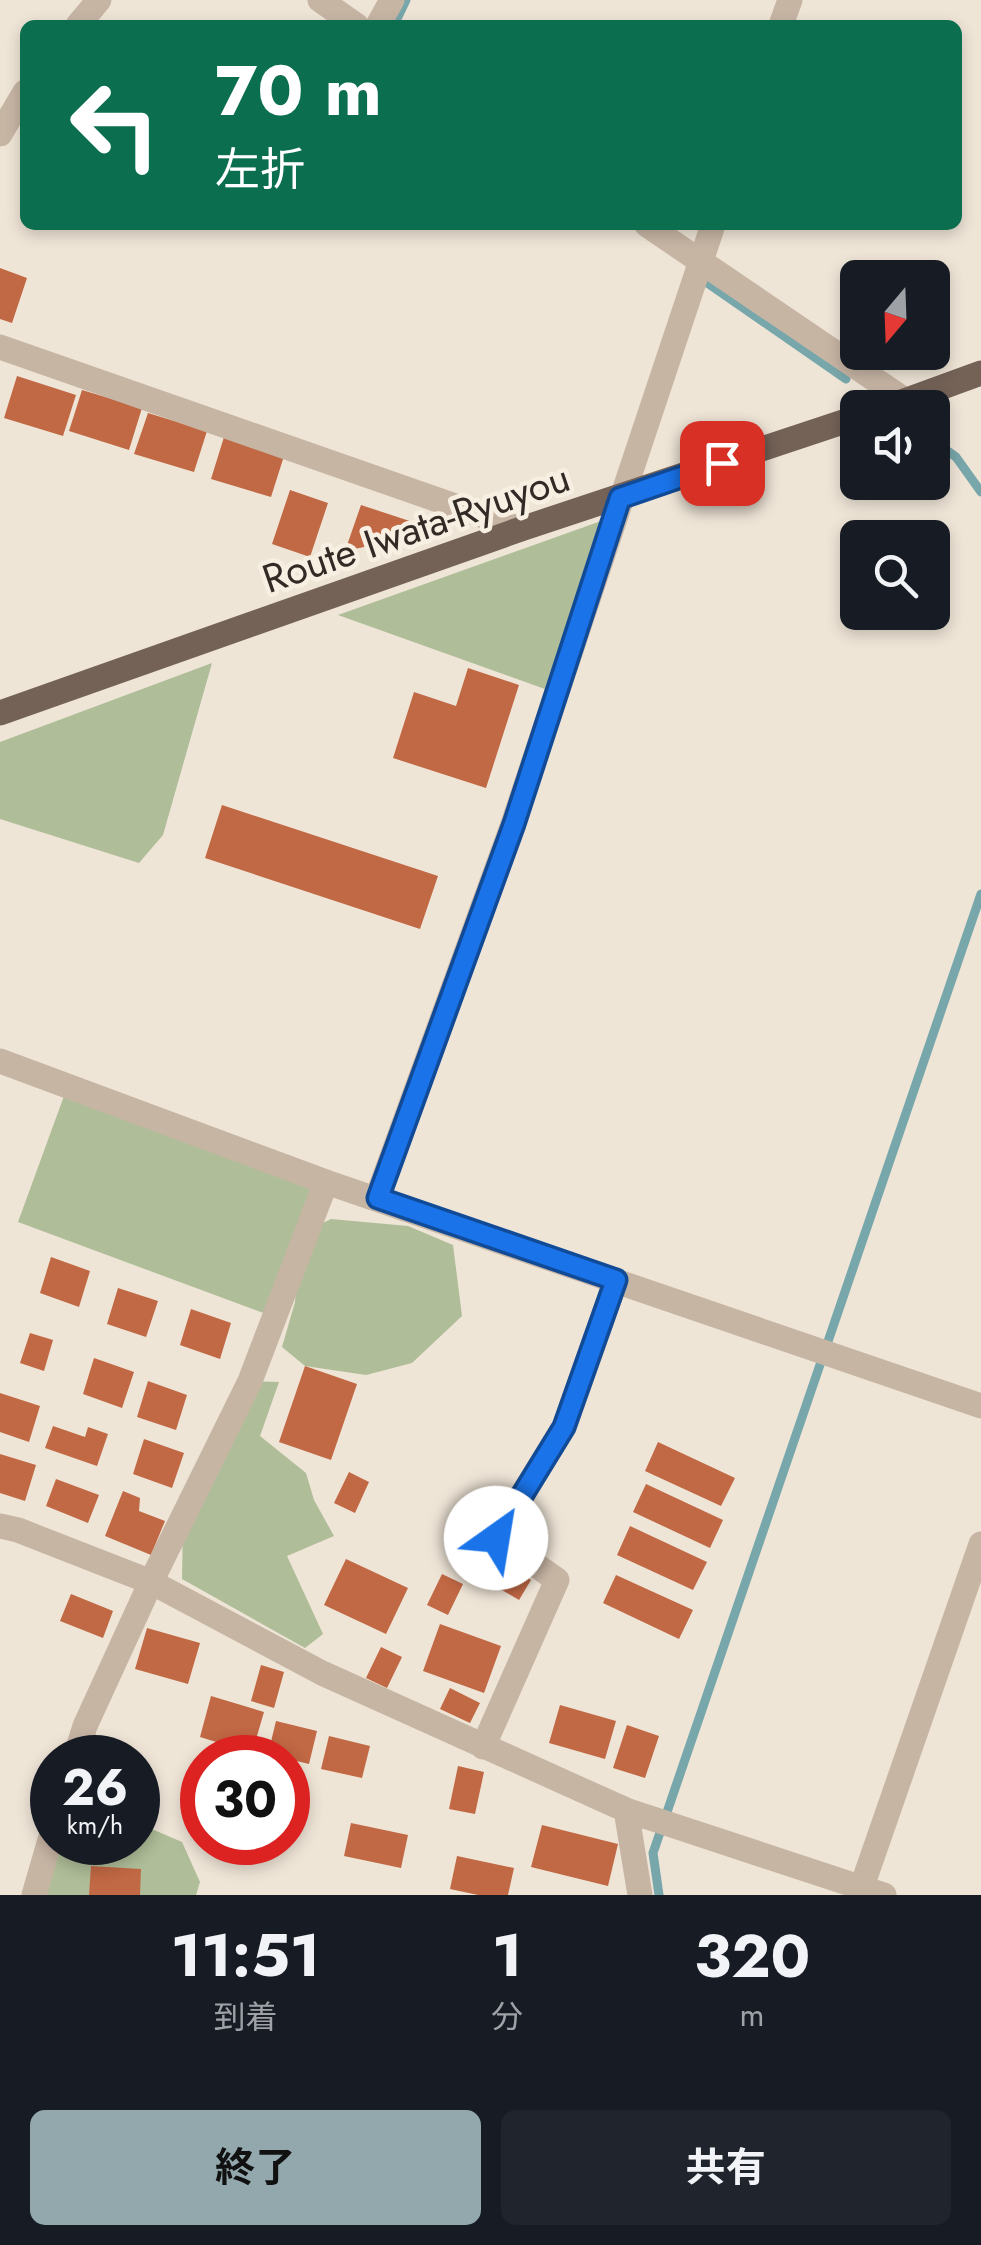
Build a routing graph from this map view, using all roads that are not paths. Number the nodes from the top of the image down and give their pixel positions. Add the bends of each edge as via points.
1 (99, 0) edge
2 (320, 0) edge
3 (82, 20) edge
4 (349, 20) edge
5 (20, 100) edge
6 (0, 134) edge
7 (653, 230) edge
8 (711, 230) edge
9 (700, 262) junction
10 (0, 347) edge
11 (981, 374) edge
12 (876, 390) edge
13 (935, 390) edge
14 (840, 423) edge
15 (620, 498) junction
16 (521, 530) junction
17 (0, 712) edge
18 (0, 1061) edge
19 (326, 1182) junction
20 (378, 1198) junction
21 (616, 1280) junction
22 (981, 1406) edge
23 (0, 1526) edge
24 (981, 1544) edge
25 (151, 1582) junction
26 (82, 1735) edge
27 (483, 1747) junction
28 (626, 1810) junction
29 (43, 1865) edge
30 (868, 1892) edge
31 (34, 1895) edge
32 (640, 1895) edge

1 - 3 street
2 - 4 street
5 - 6 street
7 - 9 street
8 - 9 street
9 - 12 street
9 - 15 street
10 - 16 street
11 - 13 main road
14 - 15 main road, Route Iwata-Ryuyou
15 - 16 main road, Route Iwata-Ryuyou
15 - 20 street via 514,824
16 - 17 main road, Route Iwata-Ryuyou
18 - 19 street
19 - 20 street
19 - 25 street via 250,1381
20 - 21 street
21 - 22 street
21 - 27 street via 564,1427 496,1538 557,1580
23 - 25 street
24 - 30 street
25 - 26 street
25 - 27 street via 322,1673
27 - 28 street
28 - 30 street
28 - 32 street
29 - 31 street

